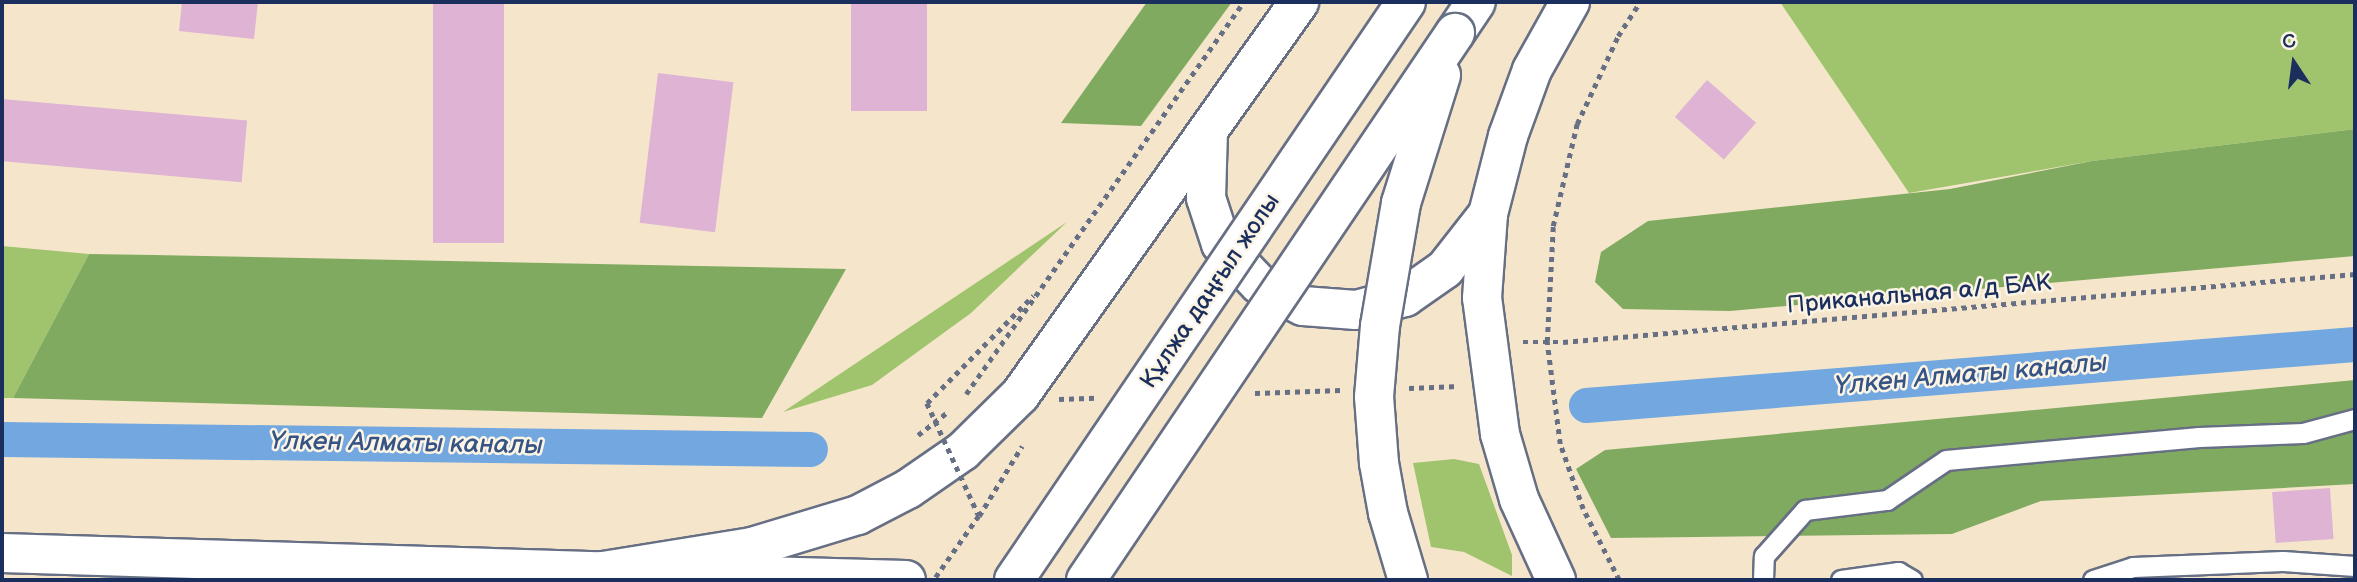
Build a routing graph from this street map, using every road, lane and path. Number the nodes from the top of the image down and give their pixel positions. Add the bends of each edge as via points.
1 (1244, 2) edge
2 (1299, 2) edge
3 (1406, 2) edge
4 (1476, 2) edge
5 (1570, 2) edge
6 (1640, 2) edge
7 (1455, 33) junction
8 (1208, 131) junction
9 (1488, 214) junction
10 (2355, 274) edge
11 (1043, 286) junction
12 (1547, 342) junction
13 (1487, 346) junction
14 (960, 402) dead end
15 (2355, 419) edge
16 (1023, 445) dead end
17 (979, 516) junction
18 (2, 553) edge
19 (2355, 566) edge
20 (597, 572) junction
21 (906, 580) edge
22 (934, 580) edge
23 (1014, 580) edge
24 (1086, 580) edge
25 (1408, 580) edge
26 (1556, 580) edge
27 (1619, 580) edge
28 (1763, 580) edge
29 (1841, 580) edge
30 (1912, 580) edge
31 (2093, 580) edge

1 - 11 path
2 - 8 main road
3 - 23 main road, Құлжа даңғыл жолы, bridge
4 - 7 main road
5 - 9 main road via 1532,70 1508,136
6 - 12 path via 1618,36 1577,124 1553,226
7 - 24 main road, bridge
7 - 25 main road, bridge via 1401,203 1380,326 1374,397 1381,475
8 - 9 main road via 1206,198 1221,244 1259,284 1303,306 1356,310 1405,297 1445,269
8 - 20 main road via 1020,395 963,451 908,489 858,515 752,547
9 - 13 main road via 1482,298
10 - 12 path, Приканальная а/д БАК
11 - 14 path
11 - 17 path, bridge via 927,403
12 - 13 path, Приканальная а/д БАК
12 - 27 path via 1560,444 1583,509
13 - 26 main road via 1500,434 1519,499
15 - 28 lane via 2303,433 2199,437 1947,460 1887,500 1805,510 1764,556
16 - 17 path
17 - 22 path, bridge
18 - 20 main road
19 - 31 lane via 2283,561 2133,567
20 - 21 main road
29 - 30 lane via 1898,572

